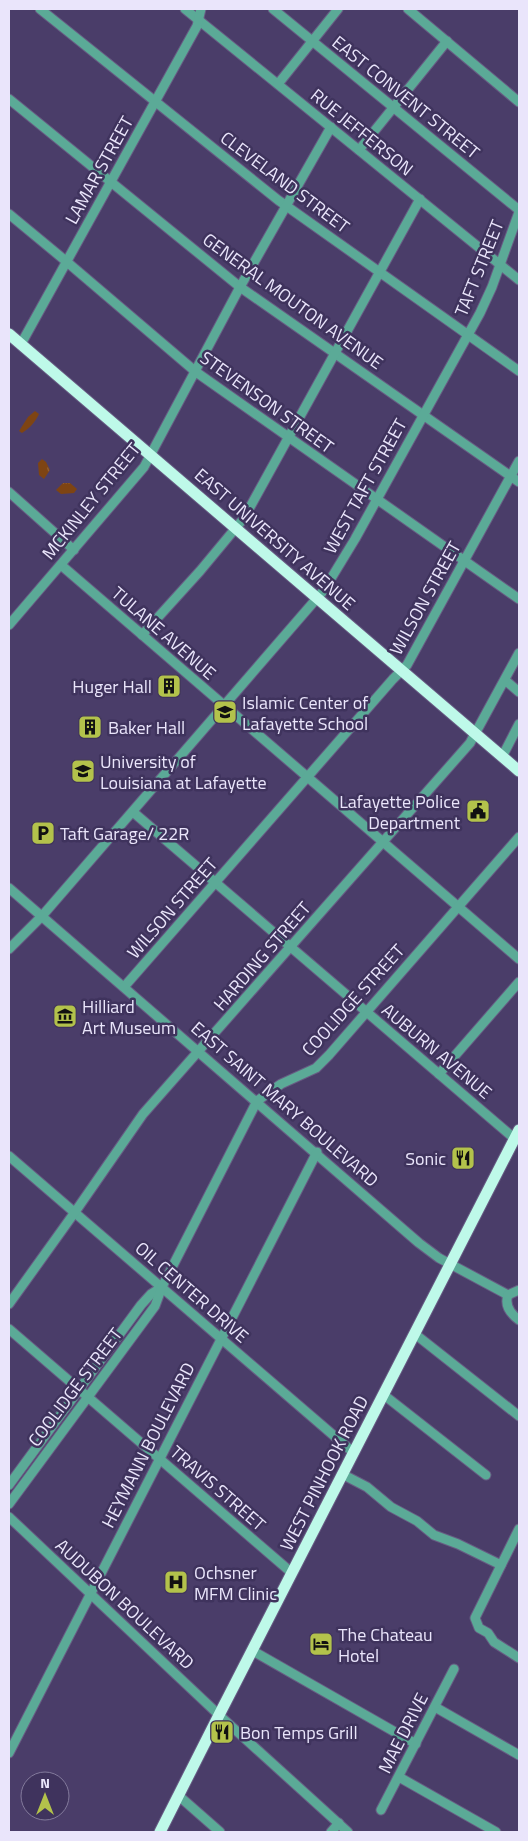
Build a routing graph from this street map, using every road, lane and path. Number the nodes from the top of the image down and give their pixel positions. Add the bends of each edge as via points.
1 (40, 9) edge
2 (185, 9) edge
3 (201, 9) edge
4 (273, 9) edge
5 (338, 9) edge
6 (408, 9) edge
7 (198, 20) junction
8 (312, 40) junction
9 (447, 41) junction
10 (278, 84) junction
11 (9, 99) edge
12 (155, 101) junction
13 (519, 102) edge
14 (394, 107) junction
15 (331, 127) junction
16 (358, 150) junction
17 (110, 182) junction
18 (420, 200) junction
19 (286, 206) junction
20 (519, 211) edge
21 (9, 214) edge
22 (67, 262) junction
23 (500, 264) junction
24 (380, 272) junction
25 (519, 280) edge
26 (240, 287) junction
27 (9, 334) edge
28 (468, 335) junction
29 (21, 344) junction
30 (334, 353) junction
31 (519, 371) edge
32 (196, 372) junction
33 (423, 415) junction
34 (289, 438) junction
35 (150, 455) junction
36 (519, 461) edge
37 (511, 476) junction
38 (519, 482) edge
39 (9, 492) edge
40 (377, 499) junction
41 (236, 529) junction
42 (74, 550) junction
43 (464, 561) junction
44 (61, 565) junction
45 (317, 598) junction
46 (519, 599) edge
47 (9, 625) edge
48 (142, 635) junction
49 (519, 653) edge
50 (401, 671) junction
51 (505, 680) junction
52 (519, 692) edge
53 (224, 707) junction
54 (519, 724) edge
55 (475, 734) junction
56 (502, 757) junction
57 (519, 772) edge
58 (307, 778) junction
59 (133, 812) junction
60 (519, 837) edge
61 (383, 842) junction
62 (216, 883) junction
63 (9, 888) edge
64 (458, 906) junction
65 (42, 916) junction
66 (291, 947) junction
67 (9, 949) edge
68 (519, 960) edge
69 (519, 982) edge
70 (124, 987) junction
71 (366, 1012) junction
72 (199, 1051) junction
73 (439, 1074) junction
74 (257, 1101) junction
75 (517, 1135) edge
76 (316, 1152) junction
77 (9, 1156) edge
78 (75, 1212) junction
79 (450, 1264) junction
80 (162, 1287) junction
81 (519, 1290) edge
82 (508, 1296) junction
83 (9, 1304) edge
84 (519, 1320) edge
85 (9, 1329) edge
86 (416, 1334) junction
87 (221, 1338) junction
88 (79, 1390) junction
89 (384, 1395) junction
90 (88, 1398) junction
91 (519, 1416) edge
92 (354, 1453) junction
93 (160, 1458) junction
94 (342, 1474) junction
95 (486, 1475) dead end
96 (9, 1485) edge
97 (9, 1504) edge
98 (9, 1517) edge
99 (519, 1529) edge
100 (501, 1566) junction
101 (292, 1574) junction
102 (90, 1593) junction
103 (253, 1650) junction
104 (519, 1658) edge
105 (454, 1669) dead end
106 (435, 1707) junction
107 (219, 1715) junction
108 (416, 1744) junction
109 (9, 1753) edge
110 (519, 1755) edge
111 (399, 1777) junction
112 (179, 1796) junction
113 (381, 1810) dead end
114 (339, 1824) junction
115 (160, 1832) edge
116 (220, 1832) edge
117 (331, 1832) edge
118 (348, 1832) edge
119 (496, 1832) edge

1 - 12 street, CLEVELAND STREET
2 - 7 street, RUE JEFFERSON
3 - 7 street, LAMAR STREET
4 - 8 street, EAST CONVENT STREET
5 - 8 street
6 - 9 street
7 - 10 street, RUE JEFFERSON
7 - 12 street, LAMAR STREET
8 - 10 street
8 - 14 street, EAST CONVENT STREET
9 - 13 street
9 - 14 street
10 - 15 street, RUE JEFFERSON
11 - 17 street, GENERAL MOUTON AVENUE
12 - 17 street, LAMAR STREET
12 - 19 street, CLEVELAND STREET
14 - 16 street
14 - 20 street, EAST CONVENT STREET
15 - 16 street, RUE JEFFERSON
15 - 19 street, MCKINLEY STREET
16 - 18 street, RUE JEFFERSON
17 - 22 street, LAMAR STREET
17 - 26 street, GENERAL MOUTON AVENUE
18 - 23 street, RUE JEFFERSON
18 - 24 street
19 - 24 street, CLEVELAND STREET
19 - 26 street, MCKINLEY STREET
20 - 23 street, TAFT STREET
21 - 22 street, STEVENSON STREET
22 - 29 street, LAMAR STREET
22 - 32 street, STEVENSON STREET
23 - 25 street, RUE JEFFERSON
23 - 28 street, TAFT STREET
24 - 28 street, CLEVELAND STREET
24 - 30 street
26 - 30 street, GENERAL MOUTON AVENUE
26 - 32 street, MCKINLEY STREET
27 - 29 main road, EAST UNIVERSITY AVENUE
28 - 31 street, CLEVELAND STREET
28 - 33 street, WEST TAFT STREET
29 - 35 main road, EAST UNIVERSITY AVENUE
30 - 33 street, GENERAL MOUTON AVENUE
30 - 34 street
32 - 34 street, STEVENSON STREET
32 - 35 street, MCKINLEY STREET
33 - 37 street, GENERAL MOUTON AVENUE
33 - 40 street, WEST TAFT STREET
34 - 40 street, STEVENSON STREET
34 - 41 street
35 - 41 main road, EAST UNIVERSITY AVENUE
35 - 42 street, MCKINLEY STREET via 144,467
36 - 37 street, WILSON STREET
37 - 38 street, GENERAL MOUTON AVENUE
37 - 43 street, WILSON STREET
39 - 42 street
40 - 43 street, STEVENSON STREET
40 - 45 street, WEST TAFT STREET
41 - 45 main road, EAST UNIVERSITY AVENUE
41 - 48 street
42 - 44 street, MCKINLEY STREET
43 - 46 street, STEVENSON STREET
43 - 50 street, WILSON STREET via 410,661
44 - 47 street, MCKINLEY STREET
44 - 48 street, TULANE AVENUE
45 - 50 main road, EAST UNIVERSITY AVENUE
45 - 53 street, WEST TAFT STREET
48 - 53 street, TULANE AVENUE
49 - 51 street, HARDING STREET
50 - 55 main road, EAST UNIVERSITY AVENUE
50 - 58 street, WILSON STREET
51 - 52 street
51 - 55 street, HARDING STREET
53 - 58 street, TULANE AVENUE
53 - 59 street, WEST TAFT STREET
54 - 56 street
55 - 56 main road, EAST UNIVERSITY AVENUE
55 - 61 street, HARDING STREET
56 - 57 main road, EAST UNIVERSITY AVENUE
58 - 61 street, TULANE AVENUE
58 - 62 street, WILSON STREET
59 - 62 street, AUBURN AVENUE
59 - 65 street, WEST TAFT STREET
60 - 64 street, COOLIDGE STREET
61 - 64 street, TULANE AVENUE
61 - 66 street, HARDING STREET
62 - 66 street, AUBURN AVENUE
62 - 70 street, WILSON STREET
63 - 65 street, EAST SAINT MARY BOULEVARD
64 - 68 street, TULANE AVENUE
64 - 71 street, COOLIDGE STREET
65 - 67 street, WEST TAFT STREET
65 - 70 street, EAST SAINT MARY BOULEVARD
66 - 71 street, AUBURN AVENUE
66 - 72 street, HARDING STREET
69 - 73 street
70 - 72 street, EAST SAINT MARY BOULEVARD
71 - 73 street, AUBURN AVENUE
71 - 74 street, COOLIDGE STREET via 316,1068 281,1084
72 - 74 street, EAST SAINT MARY BOULEVARD
72 - 78 street, HARDING STREET via 133,1126
73 - 75 street, AUBURN AVENUE
74 - 76 street, EAST SAINT MARY BOULEVARD
74 - 80 street, COOLIDGE STREET
75 - 79 main road, WEST PINHOOK ROAD
76 - 79 street, EAST SAINT MARY BOULEVARD via 419,1243
76 - 87 street, HEYMANN BOULEVARD
77 - 78 street, OIL CENTER DRIVE
78 - 80 street, OIL CENTER DRIVE
78 - 83 street, HARDING STREET
79 - 82 street, EAST SAINT MARY BOULEVARD
79 - 86 main road, WEST PINHOOK ROAD
80 - 87 street, OIL CENTER DRIVE
80 - 88 street, COOLIDGE STREET via 141,1305
80 - 90 street, COOLIDGE STREET via 151,1313
81 - 82 street
82 - 84 street via 508,1307
85 - 88 street, TRAVIS STREET
86 - 89 main road, WEST PINHOOK ROAD
86 - 91 street
87 - 92 street, OIL CENTER DRIVE
87 - 93 street, HEYMANN BOULEVARD
88 - 90 street, TRAVIS STREET
88 - 96 street, COOLIDGE STREET
89 - 92 main road, WEST PINHOOK ROAD
89 - 95 street
90 - 93 street, TRAVIS STREET
90 - 97 street, COOLIDGE STREET
92 - 94 main road, WEST PINHOOK ROAD
93 - 101 street, TRAVIS STREET
93 - 102 street, HEYMANN BOULEVARD
94 - 100 street via 367,1487 434,1535
94 - 101 main road, WEST PINHOOK ROAD
98 - 102 street, AUDUBON BOULEVARD
99 - 100 street
100 - 104 street via 476,1621 494,1642
101 - 103 main road, WEST PINHOOK ROAD
102 - 107 street, AUDUBON BOULEVARD
102 - 109 street, HEYMANN BOULEVARD
103 - 107 main road, WEST PINHOOK ROAD
103 - 108 street
105 - 106 street, MAE DRIVE
106 - 108 street, MAE DRIVE
106 - 110 street
107 - 112 main road, WEST PINHOOK ROAD
107 - 114 street, AUDUBON BOULEVARD
108 - 111 street, MAE DRIVE
111 - 113 street, MAE DRIVE
111 - 119 street
112 - 115 main road, WEST PINHOOK ROAD
112 - 116 street
114 - 117 street
114 - 118 street, AUDUBON BOULEVARD

